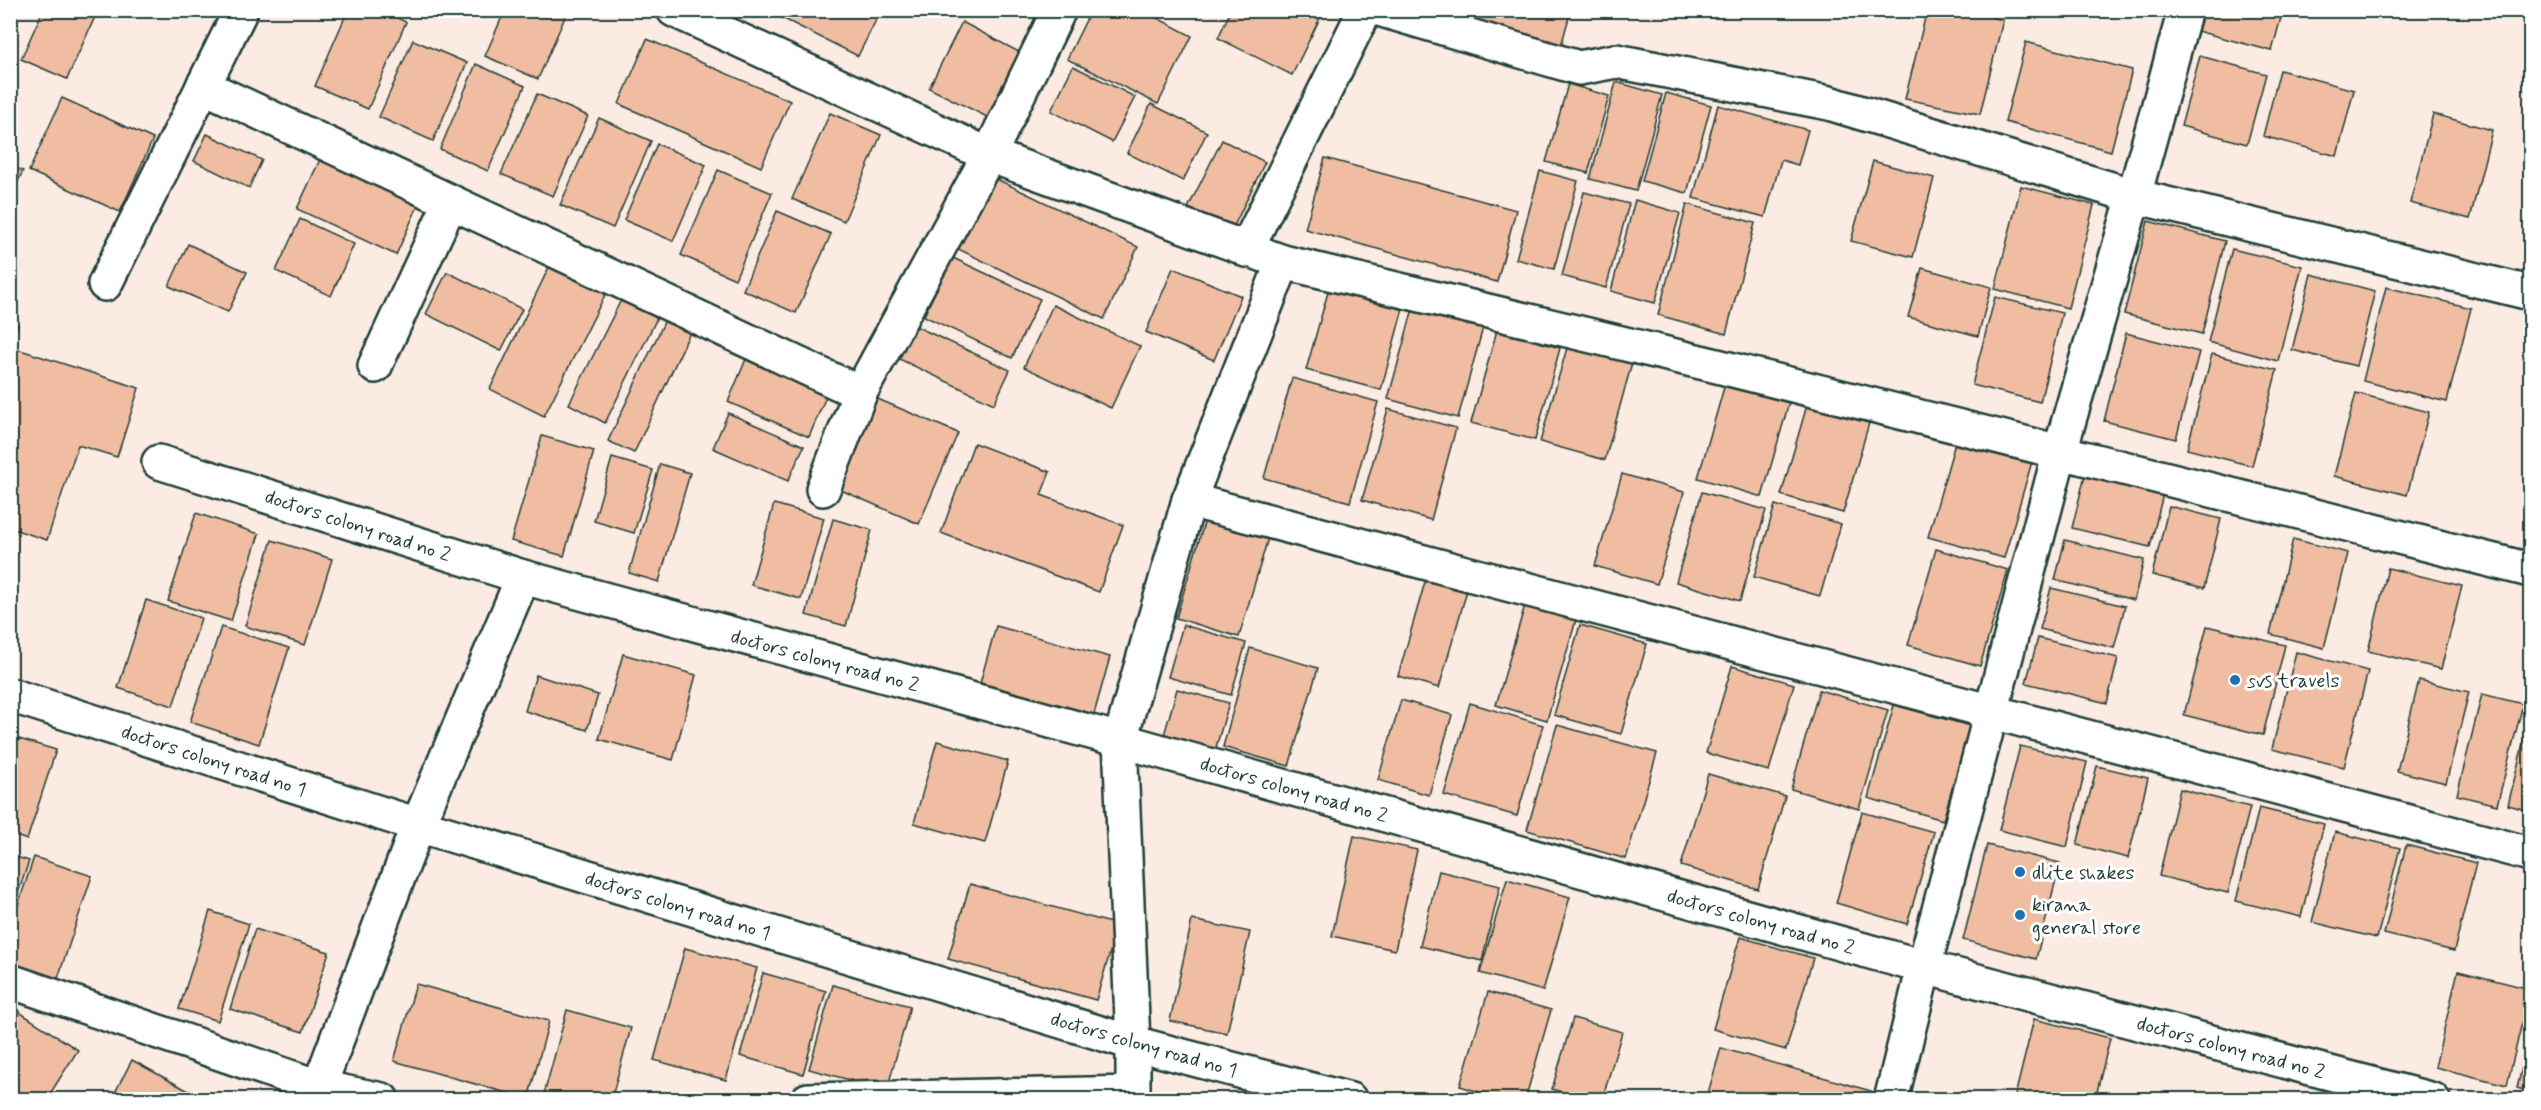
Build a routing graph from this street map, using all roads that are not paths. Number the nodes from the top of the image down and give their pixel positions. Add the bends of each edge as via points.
1 (241, 10) edge
2 (1059, 10) edge
3 (1365, 10) edge
4 (2185, 10) edge
5 (1397, 13) edge
6 (693, 14) edge
7 (203, 86) junction
8 (988, 155) junction
9 (2134, 196) junction
10 (450, 203) junction
11 (1246, 250) junction
12 (1283, 262) junction
13 (105, 284) dead end
14 (2530, 293) edge
15 (375, 366) dead end
16 (860, 393) junction
17 (2060, 451) junction
18 (159, 462) dead end
19 (823, 489) dead end
20 (1189, 500) junction
21 (2530, 570) edge
22 (523, 577) junction
23 (10, 695) edge
24 (1991, 711) junction
25 (1120, 740) junction
26 (418, 825) junction
27 (2530, 854) edge
28 (1924, 967) junction
29 (10, 981) edge
30 (1133, 1043) junction
31 (316, 1093) edge
32 (1133, 1096) edge
33 (382, 1100) edge
34 (808, 1100) edge
35 (1350, 1100) edge
36 (1891, 1100) edge
37 (2433, 1100) edge

1 - 7 street
2 - 8 street
3 - 11 street
4 - 9 street
5 - 9 street via 1579,68 1616,61 1829,103
6 - 8 street
7 - 10 street
7 - 13 street
8 - 11 street
8 - 16 street
9 - 14 street
9 - 17 street
10 - 15 street
10 - 16 street
11 - 12 street
12 - 17 street
12 - 20 street
16 - 19 street
17 - 21 street
17 - 24 street
18 - 22 street, doctors colony road no 2
20 - 24 street
20 - 25 street
22 - 25 street, doctors colony road no 2
22 - 26 street
23 - 26 street, doctors colony road no 1
24 - 27 street
24 - 28 street
25 - 28 street, doctors colony road no 2
25 - 30 street
26 - 30 street, doctors colony road no 1
26 - 31 street
28 - 36 street
28 - 37 street, doctors colony road no 2
29 - 31 street
30 - 32 street
30 - 35 street, doctors colony road no 1
31 - 33 street
32 - 34 street

